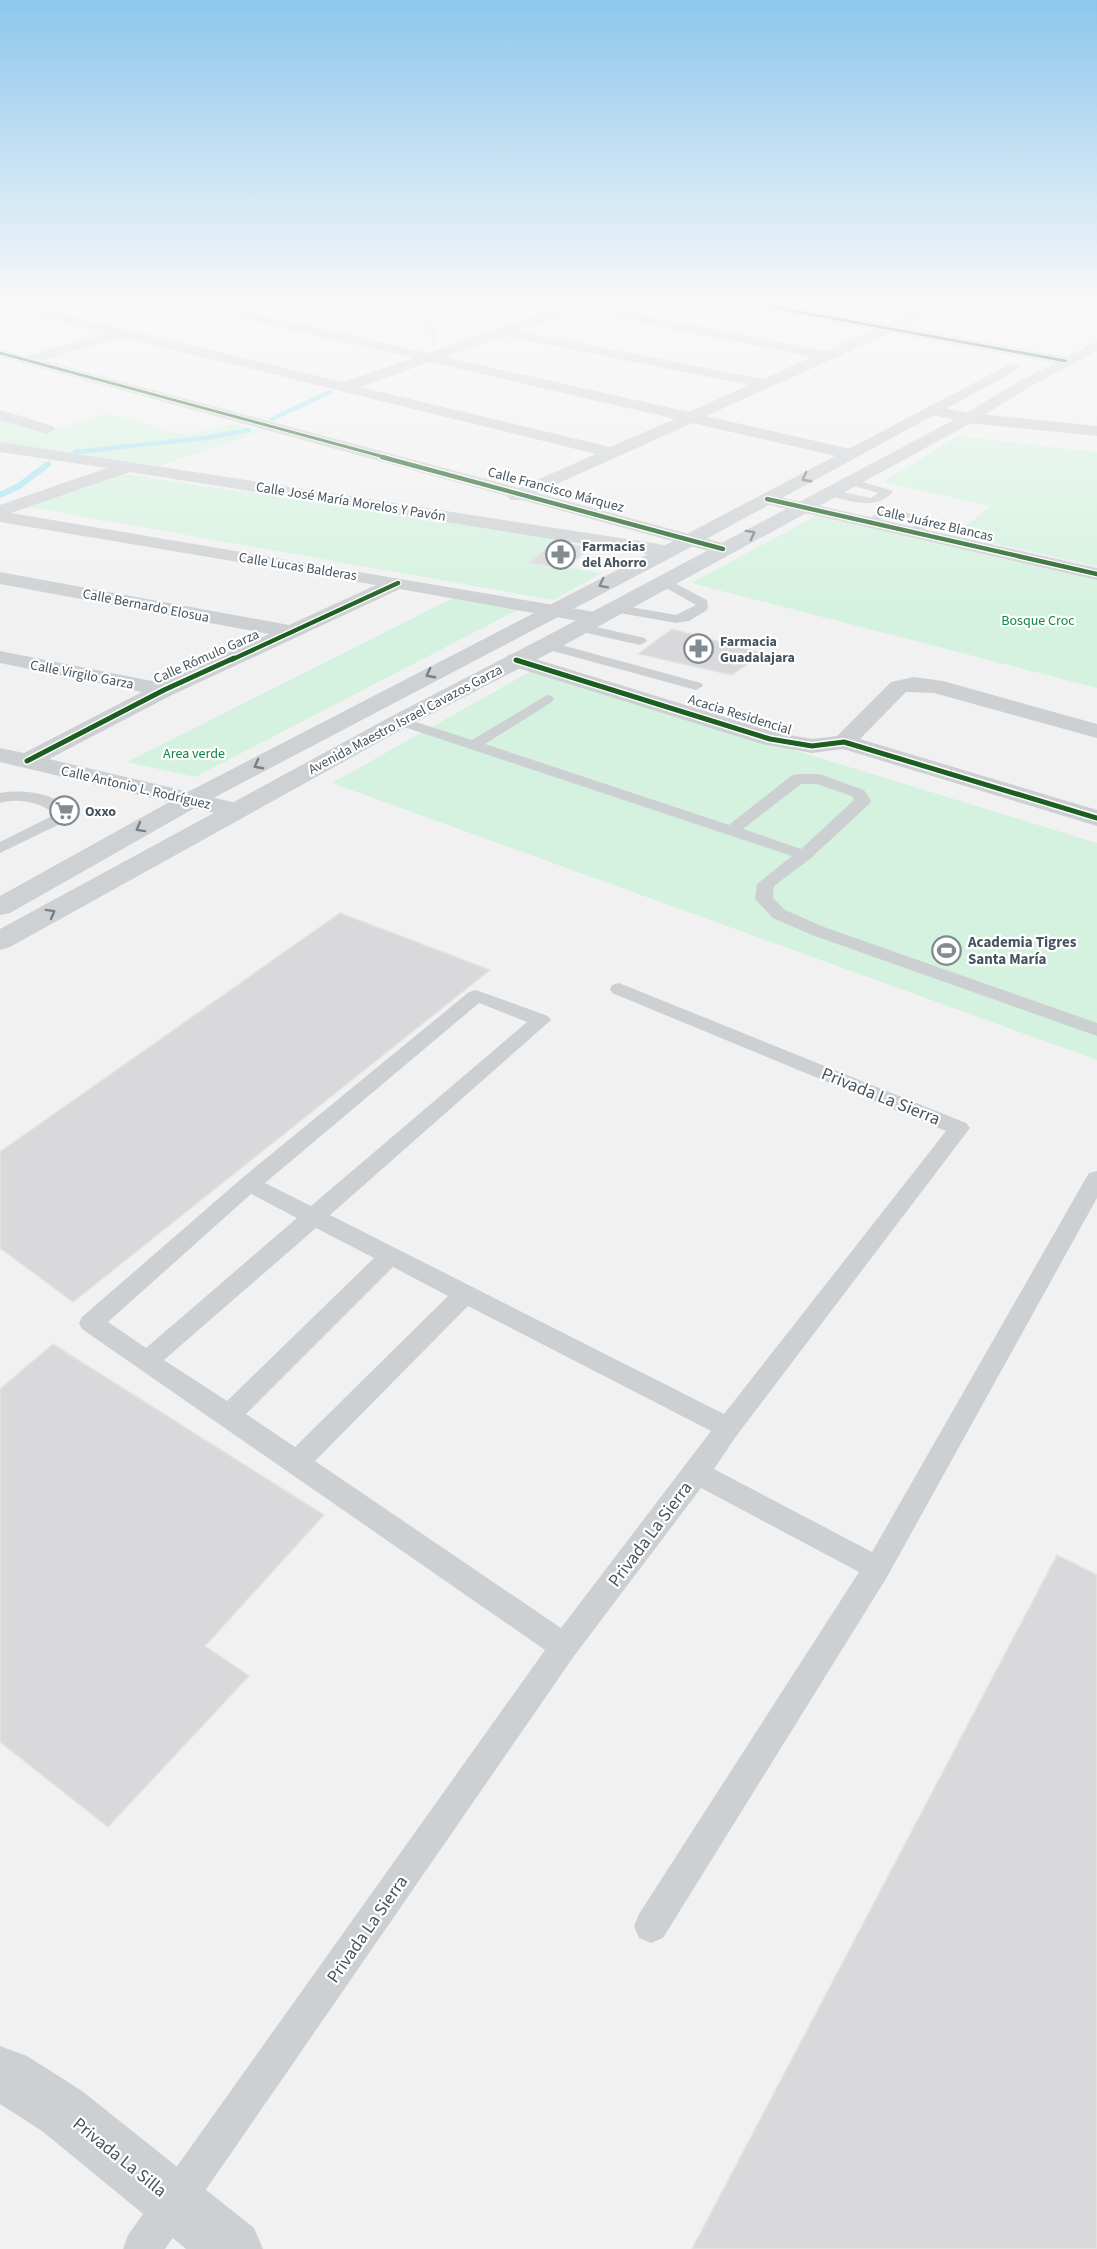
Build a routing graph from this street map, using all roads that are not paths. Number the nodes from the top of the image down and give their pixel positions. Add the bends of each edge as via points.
1 (197, 406) edge
2 (421, 406) edge
3 (640, 406) edge
4 (718, 406) edge
5 (939, 406) edge
6 (989, 406) edge
7 (931, 410) junction
8 (0, 415) edge
9 (692, 418) junction
10 (969, 418) junction
11 (47, 429) dead end
12 (1097, 431) edge
13 (0, 447) edge
14 (613, 453) junction
15 (849, 454) junction
16 (129, 467) junction
17 (848, 482) junction
18 (828, 492) junction
19 (522, 493) junction
20 (767, 499) junction
21 (801, 506) junction
22 (0, 511) edge
23 (0, 518) edge
24 (466, 518) junction
25 (690, 540) junction
26 (723, 549) junction
27 (667, 552) junction
28 (700, 561) junction
29 (1097, 574) edge
30 (0, 578) edge
31 (663, 581) junction
32 (398, 583) junction
33 (554, 609) junction
34 (596, 617) junction
35 (292, 632) junction
36 (640, 641) dead end
37 (547, 645) junction
38 (0, 657) edge
39 (516, 660) junction
40 (696, 686) dead end
41 (164, 690) junction
42 (547, 699) dead end
43 (400, 721) junction
44 (1097, 731) edge
45 (844, 742) junction
46 (472, 746) junction
47 (0, 755) edge
48 (27, 761) junction
49 (0, 798) edge
50 (191, 800) junction
51 (236, 810) junction
52 (1097, 818) edge
53 (730, 832) junction
54 (0, 848) edge
55 (804, 855) junction
56 (2, 904) edge
57 (0, 941) edge
58 (619, 989) dead end
59 (1097, 1030) edge
60 (1097, 1178) edge
61 (249, 1184) junction
62 (313, 1217) junction
63 (390, 1256) junction
64 (465, 1294) junction
65 (147, 1361) junction
66 (229, 1415) junction
67 (728, 1428) junction
68 (297, 1462) junction
69 (697, 1473) junction
70 (877, 1568) junction
71 (564, 1647) junction
72 (651, 1926) dead end
73 (2, 2067) edge
74 (176, 2202) junction
75 (142, 2249) edge
76 (233, 2249) edge

1 - 19 street, Calle Francisco Márquez
2 - 14 street
3 - 9 street
4 - 9 street
5 - 7 main road, Avenida Maestro Israel Cavazos Garza
6 - 10 main road, Avenida Maestro Israel Cavazos Garza
7 - 10 street
7 - 15 main road, Avenida Maestro Israel Cavazos Garza
8 - 11 street
9 - 14 street
9 - 15 street
10 - 12 street
10 - 17 main road, Avenida Maestro Israel Cavazos Garza
13 - 16 street, Calle José María Morelos Y Pavón
14 - 19 street
15 -> 20 main road, Avenida Maestro Israel Cavazos Garza
16 - 22 street
16 - 24 street, Calle José María Morelos Y Pavón
17 - 18 main road, Avenida Maestro Israel Cavazos Garza
17 - 18 lane via 887,492 871,501
18 - 21 main road, Avenida Maestro Israel Cavazos Garza
19 - 24 street
19 - 25 street, Calle Francisco Márquez
20 - 21 street, Calle Juárez Blancas
20 - 25 main road, Avenida Maestro Israel Cavazos Garza
26 -> 21 main road, Avenida Maestro Israel Cavazos Garza
21 - 29 street, Calle Juárez Blancas
23 - 32 street, Calle Lucas Balderas
24 - 27 street, Calle José María Morelos Y Pavón
25 - 26 street, Calle Francisco Márquez
25 - 27 main road, Avenida Maestro Israel Cavazos Garza
26 - 28 main road, Avenida Maestro Israel Cavazos Garza
27 - 28 street, Calle José María Morelos Y Pavón
27 -> 33 main road, Avenida Maestro Israel Cavazos Garza
28 - 31 main road, Avenida Maestro Israel Cavazos Garza
30 - 35 street, Calle Bernardo Elosua
31 - 34 main road, Avenida Maestro Israel Cavazos Garza
31 - 34 lane via 702,603 702,607 676,619
32 - 33 street, Calle Lucas Balderas
32 - 35 street, Calle Rómulo Garza
33 - 34 street, Calle Lucas Balderas
33 -> 50 main road, Avenida Maestro Israel Cavazos Garza
34 - 36 lane
34 - 37 main road, Avenida Maestro Israel Cavazos Garza
35 - 41 street, Calle Rómulo Garza
37 - 39 main road, Avenida Maestro Israel Cavazos Garza
37 - 40 lane
38 - 41 street, Calle Virgilo Garza
39 - 43 main road, Avenida Maestro Israel Cavazos Garza
39 - 45 street, Acacia Residencial via 770,739 812,746
41 - 48 street, Calle Rómulo Garza
42 - 46 lane
43 - 46 lane
43 - 51 main road, Avenida Maestro Israel Cavazos Garza
44 - 45 street via 935,686 914,684 899,687
45 - 52 street, Acacia Residencial
46 - 53 lane
47 - 48 street, Calle Antonio L. Rodríguez
48 - 50 street, Calle Antonio L. Rodríguez
49 - 54 lane via 29,797 62,811 56,820
50 - 51 street, Calle Antonio L. Rodríguez
50 -> 56 main road, Avenida Maestro Israel Cavazos Garza
57 -> 51 main road, Avenida Maestro Israel Cavazos Garza
53 - 55 lane
53 - 55 lane via 797,779 819,779 862,796 863,801
55 - 59 lane via 766,884 764,899 779,914
58 - 67 lane, Privada La Sierra via 959,1128
60 - 70 lane
61 - 62 lane
61 - 62 lane via 476,996 541,1020
61 - 65 lane via 91,1323
62 - 63 lane
62 - 65 lane
63 - 64 lane
63 - 66 lane
64 - 67 lane
64 - 68 lane
65 - 66 lane
66 - 68 lane
67 - 69 lane, Privada La Sierra
68 - 71 lane
69 - 70 lane
69 - 71 lane, Privada La Sierra
70 - 72 lane
71 - 74 lane, Privada La Sierra
73 - 74 street, Privada La Silla
74 - 75 lane, Privada La Sierra
74 - 76 street, Privada La Silla

